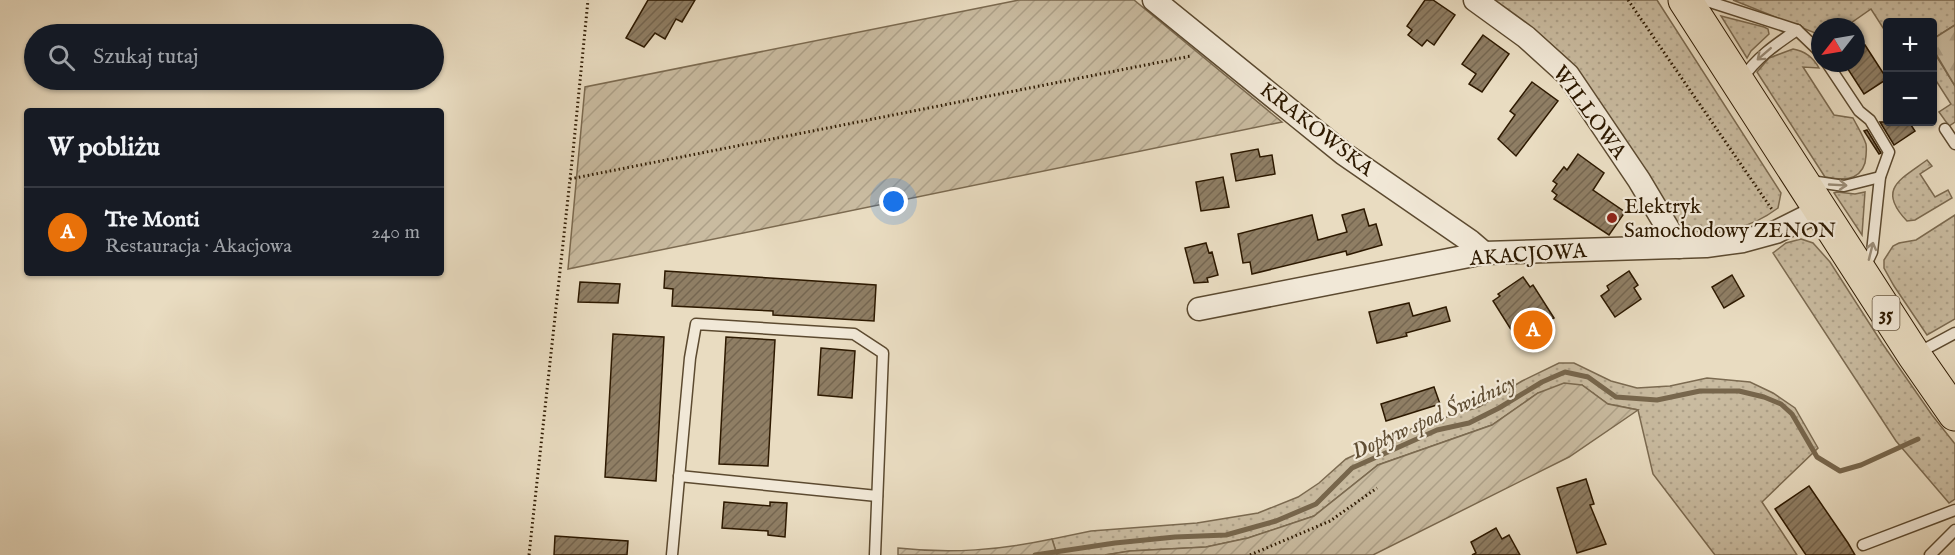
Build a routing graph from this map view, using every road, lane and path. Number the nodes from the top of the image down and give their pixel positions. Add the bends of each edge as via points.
1 (588, 0) edge
2 (1154, 0) edge
3 (1475, 0) edge
4 (1628, 0) edge
5 (1685, 0) edge
6 (1704, 0) edge
7 (1797, 30) junction
8 (1811, 43) edge
9 (1209, 44) junction
10 (1833, 72) edge
11 (1738, 85) junction
12 (1945, 129) dead end
13 (1955, 144) edge
14 (1797, 175) junction
15 (1880, 177) junction
16 (570, 179) junction
17 (1820, 210) junction
18 (1785, 227) junction
19 (1679, 247) junction
20 (1484, 253) junction
21 (1862, 275) junction
22 (1198, 309) dead end
23 (1955, 333) edge
24 (1914, 355) junction
25 (1955, 414) edge
26 (679, 476) junction
27 (1377, 488) dead end
28 (878, 496) junction
29 (1955, 510) edge
30 (1955, 530) edge
31 (1863, 545) dead end
32 (529, 555) edge
33 (672, 555) edge
34 (875, 555) edge
35 (1250, 555) edge
36 (1930, 555) edge

1 - 16 path
2 - 9 street, KRAKOWSKA
3 - 19 street, WILLOWA via 1526,37 1568,75
4 - 18 path
5 - 11 main road, 35
6 - 7 lane
7 - 8 lane
7 -> 11 lane via 1754,62
9 - 16 path via 1200,54
9 - 20 street, KRAKOWSKA via 1344,154
10 - 15 lane via 1889,152
11 - 14 main road, 35
12 - 13 lane
14 -> 15 lane via 1814,183 1844,186
14 - 17 main road, 35
21 -> 15 lane via 1872,252
16 - 32 path
17 - 18 street, AKACJOWA
17 - 21 main road, 35
18 - 19 street, AKACJOWA via 1743,241
19 - 20 street, AKACJOWA
20 - 22 street, AKACJOWA
21 - 24 main road, 35
23 - 24 lane
24 - 25 main road, 35
26 - 28 lane
26 - 28 lane via 696,324 854,334 883,353
26 - 33 lane
27 - 35 path via 1330,521
28 - 34 lane
29 - 31 lane
30 - 36 lane

